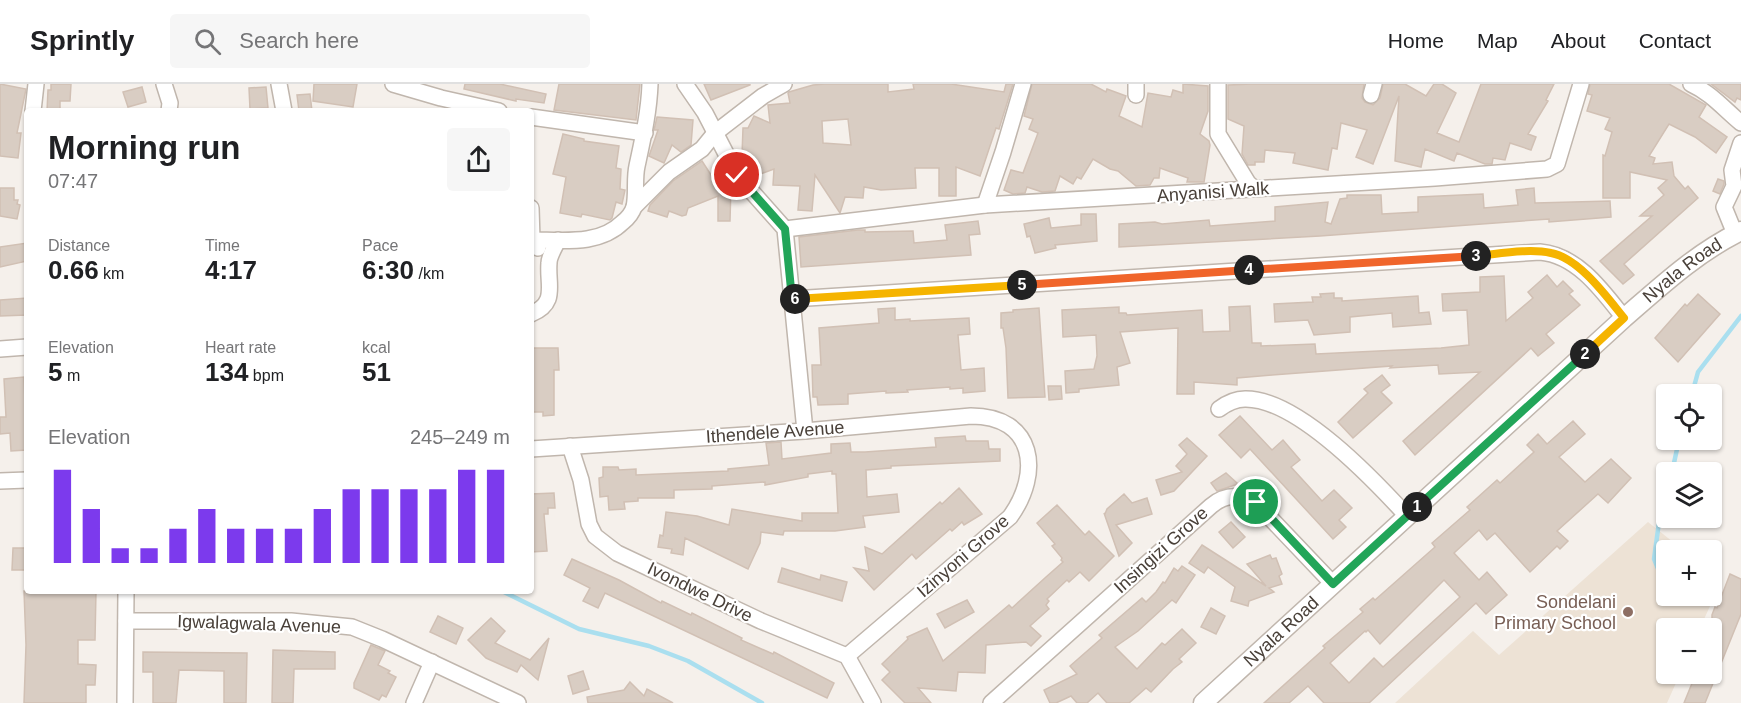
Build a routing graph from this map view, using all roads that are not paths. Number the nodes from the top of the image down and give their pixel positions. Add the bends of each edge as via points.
1 (36, 84) edge
2 (164, 84) edge
3 (279, 84) edge
4 (393, 84) edge
5 (650, 84) edge
6 (685, 84) edge
7 (784, 84) edge
8 (1023, 84) edge
9 (1218, 84) edge
10 (1581, 84) edge
11 (1691, 84) edge
12 (33, 108) edge
13 (169, 108) edge
14 (283, 108) edge
15 (486, 108) edge
16 (534, 117) edge
17 (1741, 123) edge
18 (715, 132) junction
19 (645, 133) junction
20 (1741, 143) edge
21 (1255, 189) junction
22 (985, 205) junction
23 (634, 207) junction
24 (785, 229) junction
25 (1738, 233) edge
26 (534, 240) edge
27 (558, 240) junction
28 (534, 244) edge
29 (549, 262) junction
30 (792, 299) junction
31 (534, 313) edge
32 (1624, 318) junction
33 (24, 347) edge
34 (0, 349) edge
35 (1219, 409) dead end
36 (805, 430) junction
37 (1016, 433) joint
38 (570, 446) junction
39 (534, 449) edge
40 (24, 480) edge
41 (0, 481) edge
42 (1407, 516) junction
43 (1333, 584) junction
44 (126, 594) edge
45 (126, 621) junction
46 (847, 656) junction
47 (432, 662) junction
48 (125, 703) edge
49 (414, 703) edge
50 (518, 703) edge
51 (873, 703) edge
52 (991, 703) edge
53 (1203, 703) edge

1 - 12 street
2 - 13 street
3 - 14 street
4 - 15 street
5 - 19 street
6 - 18 street
7 - 18 street
8 - 22 street
9 - 21 street via 1218,134
10 - 21 street, Anyanisi Walk via 1559,159 1551,168
11 - 17 street via 1713,97
16 - 19 street
18 - 23 street via 702,149 669,172
18 - 24 street via 737,175
19 - 23 street via 636,167
20 - 25 street via 1732,170 1734,186 1724,207
21 - 22 street, Anyanisi Walk
22 - 24 street, Anyanisi Walk
23 - 27 street via 618,227 602,235
24 - 30 street
25 - 32 street, Nyala Road via 1684,266
26 - 27 street
27 - 29 street
28 - 29 street
29 - 31 street via 546,304
30 - 32 street via 1540,252 1561,255 1572,262
30 - 36 street
32 - 42 street, Nyala Road
33 - 34 street
35 - 42 street via 1247,399 1281,409 1340,449
36 - 37 street, Ithendele Avenue via 980,416 1000,422
36 - 38 street, Ithendele Avenue
37 - 46 street, Izinyoni Grove via 1024,444 1029,471 1024,494 1010,517
38 - 39 street, Ithendele Avenue
38 - 46 street, Ivondwe Drive via 589,524 603,543 761,621
40 - 41 street
42 - 43 street, Nyala Road
43 - 52 street, Insingizi Grove via 1256,502 1238,496 1223,498
43 - 53 street, Nyala Road
44 - 45 street
45 - 47 street, Igwalagwala Avenue via 291,621 352,627
45 - 48 street
46 - 51 street
47 - 49 street
47 - 50 street, Igwalagwala Avenue

